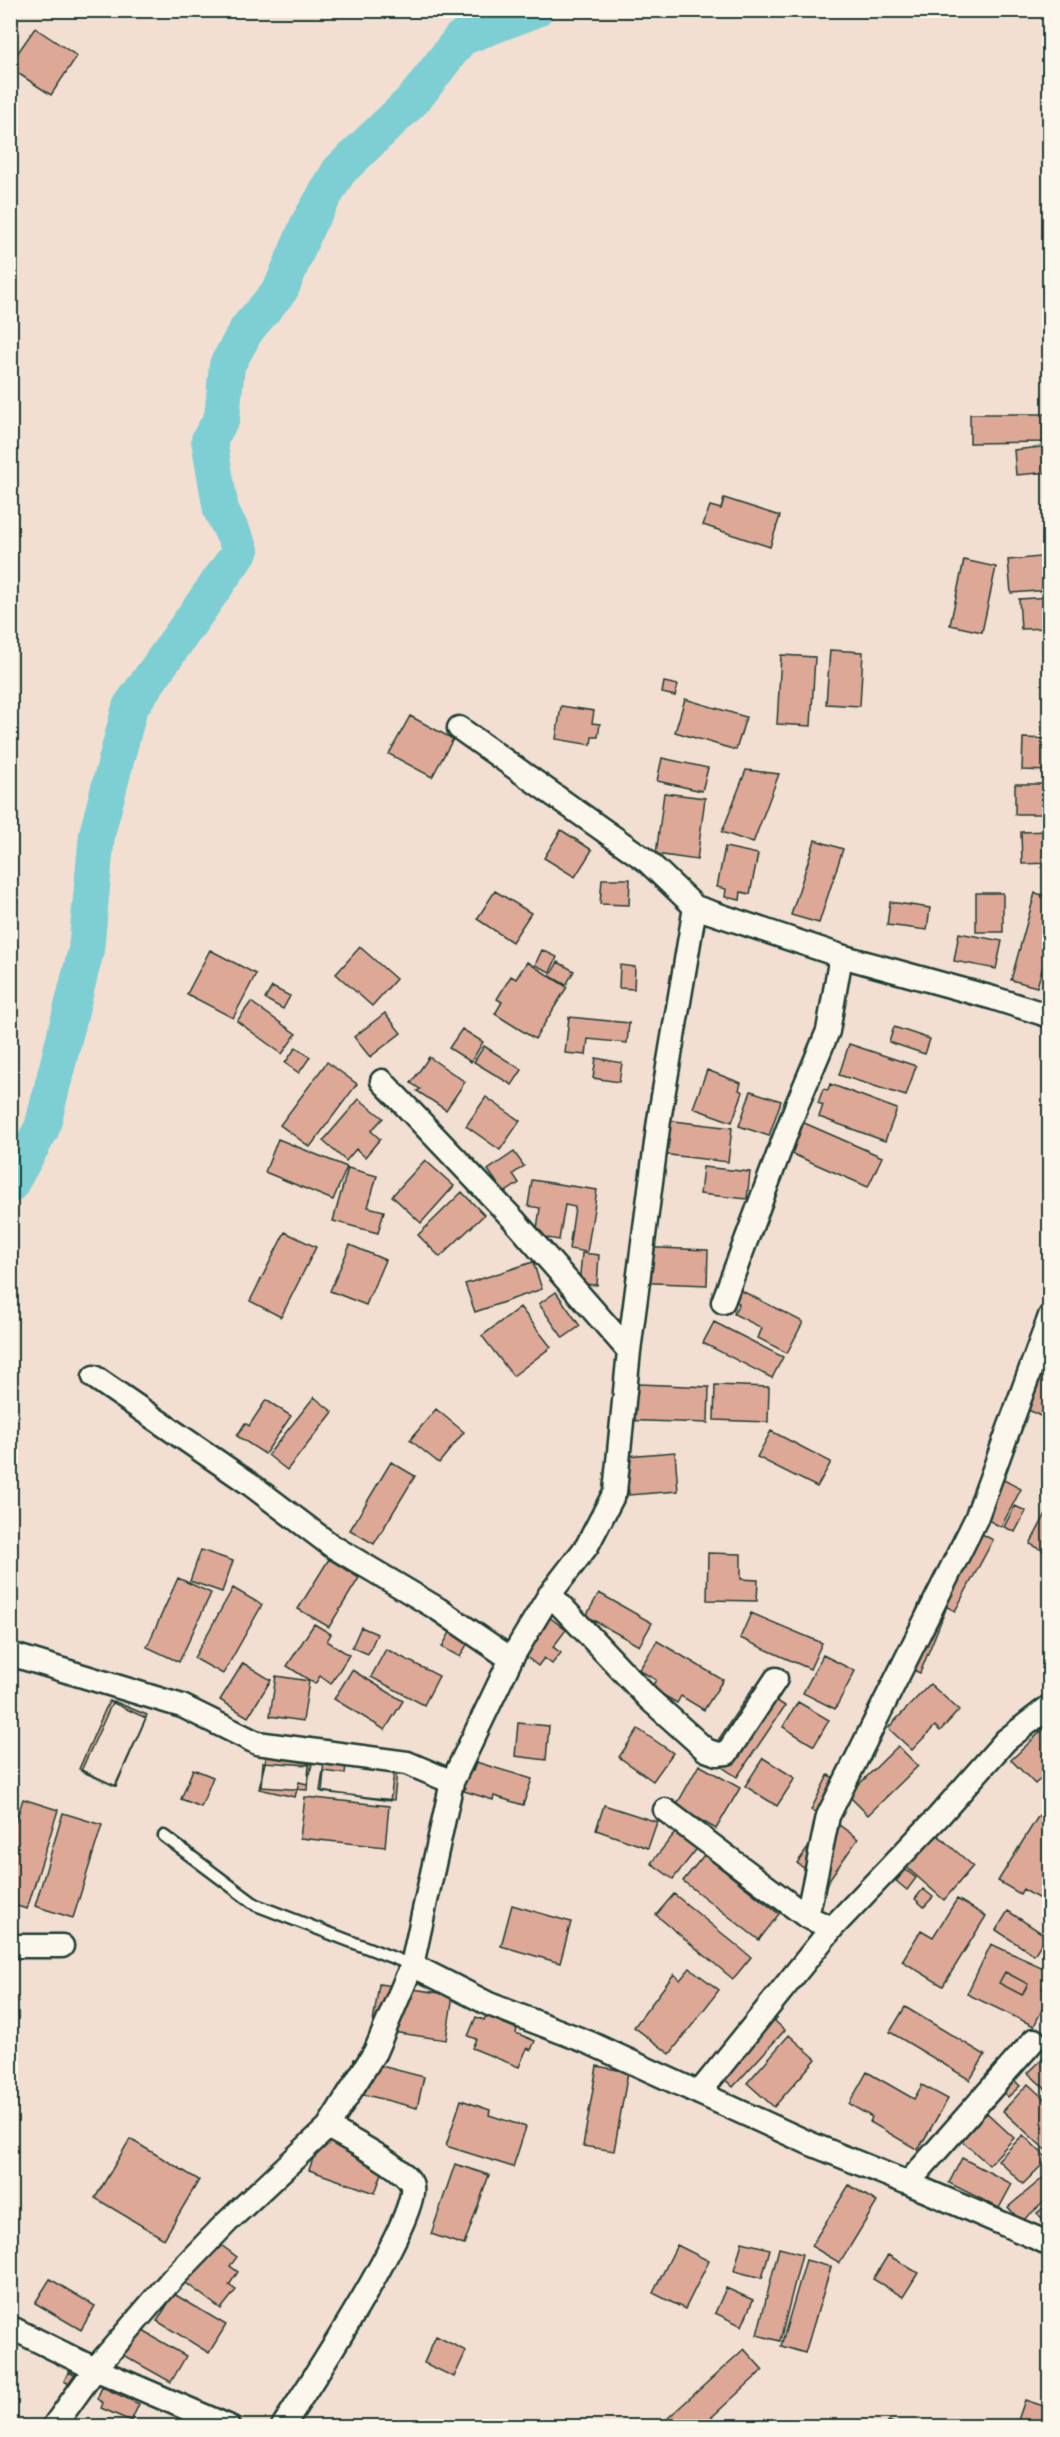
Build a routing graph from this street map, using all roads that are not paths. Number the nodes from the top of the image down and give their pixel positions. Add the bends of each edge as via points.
1 (459, 728) dead end
2 (695, 907) junction
3 (841, 956) junction
4 (1050, 1016) edge
5 (382, 1081) dead end
6 (723, 1302) dead end
7 (1050, 1316) edge
8 (629, 1351) junction
9 (94, 1377) dead end
10 (549, 1594) junction
11 (10, 1654) edge
12 (511, 1659) junction
13 (776, 1679) dead end
14 (1050, 1706) edge
15 (452, 1782) junction
16 (665, 1810) dead end
17 (164, 1836) dead end
18 (807, 1917) junction
19 (832, 1928) junction
20 (10, 1946) edge
21 (62, 1946) dead end
22 (412, 1965) junction
23 (1034, 2040) dead end
24 (699, 2092) junction
25 (328, 2127) junction
26 (908, 2183) junction
27 (1050, 2244) edge
28 (10, 2327) edge
29 (95, 2369) junction
30 (54, 2427) edge
31 (228, 2427) edge
32 (283, 2427) edge

1 - 2 street via 647,861
2 - 3 street
2 - 8 street via 659,1120
3 - 4 street
3 - 6 street via 828,1031
5 - 8 street via 514,1220
7 - 18 street via 976,1519 828,1816
8 - 10 street via 615,1492 587,1546
9 - 12 street via 250,1484 332,1546 438,1609
10 - 12 street
10 - 13 street via 648,1698 706,1750 728,1753
11 - 15 street via 182,1706 257,1743 407,1762
12 - 15 street
14 - 19 street via 1006,1740
15 - 22 street
16 - 18 street
17 - 22 lane via 256,1905
18 - 19 street
19 - 24 street
20 - 21 street
22 - 24 street via 489,2004 590,2043
22 - 25 street via 375,2052
23 - 26 street
24 - 26 street
25 - 29 street via 172,2279
25 - 32 street via 402,2171 413,2184 413,2198 349,2323
26 - 27 street
28 - 29 street
29 - 30 street
29 - 31 street

